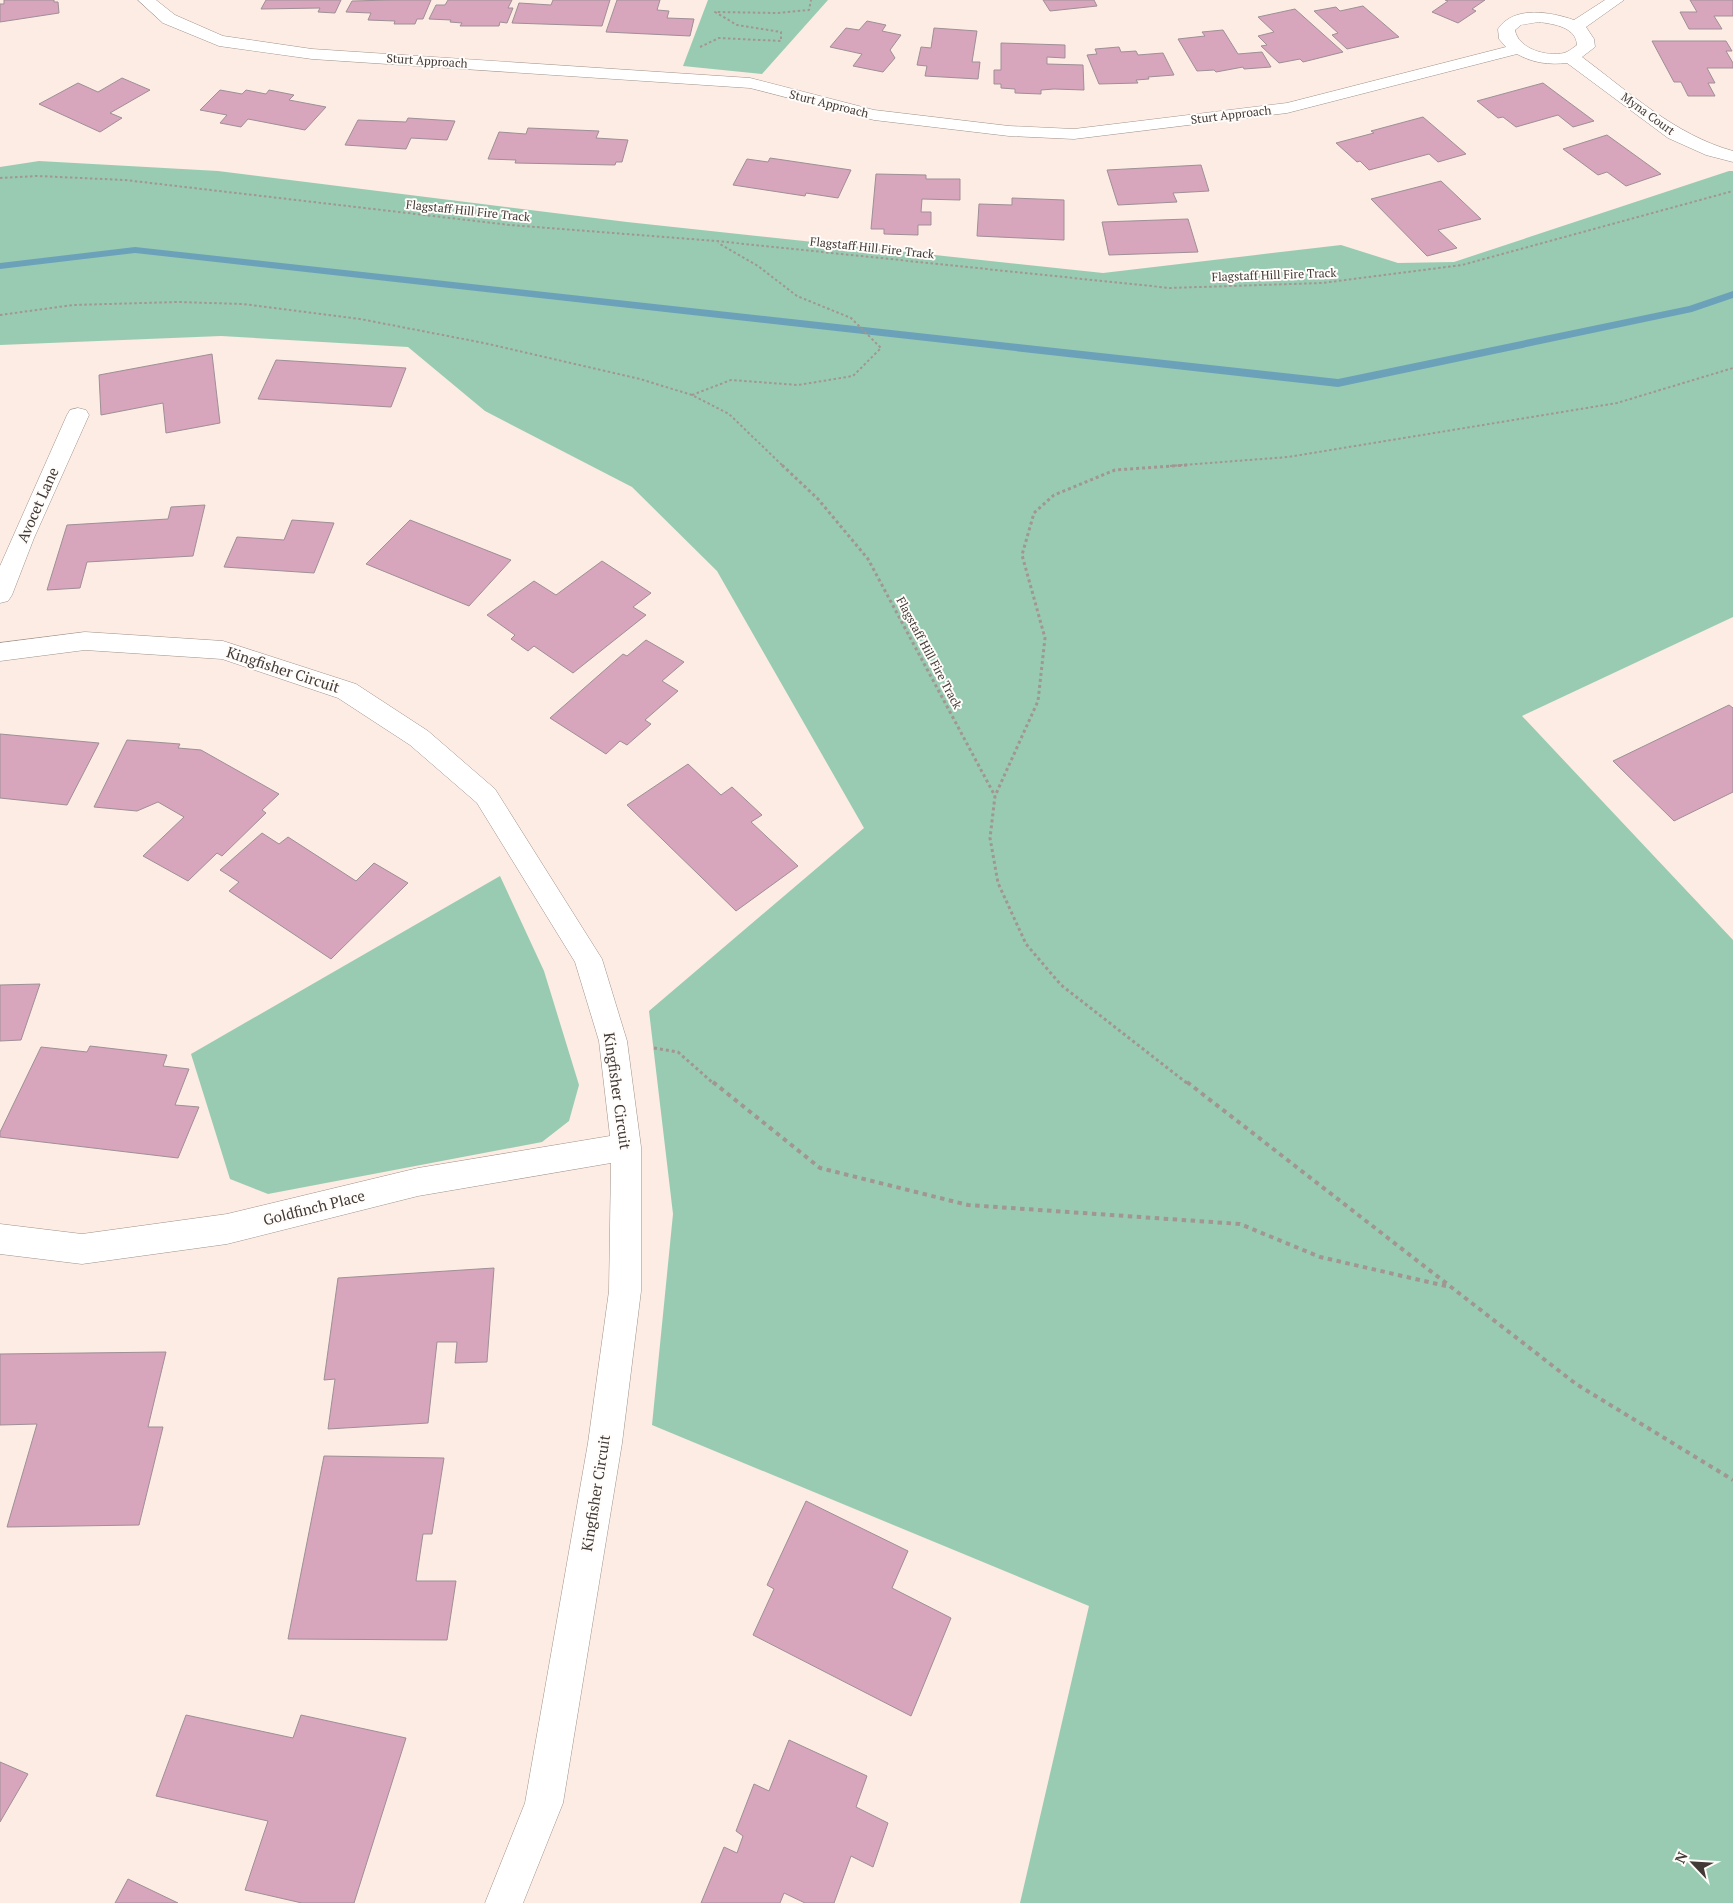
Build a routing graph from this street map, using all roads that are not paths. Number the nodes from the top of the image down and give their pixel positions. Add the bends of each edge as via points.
1 (146, 0) edge
2 (1616, 0) edge
3 (1575, 27) junction
4 (1517, 49) junction
5 (1572, 57) junction
6 (1733, 157) edge
7 (78, 415) dead end
8 (0, 595) edge
9 (0, 652) edge
10 (626, 1148) junction
11 (0, 1239) edge
12 (504, 1903) edge

1 - 4 street, Sturt Approach via 169,19 219,41 312,54 750,84 874,115 1010,131 1074,134 1287,108
2 - 3 street
3 - 4 street via 1546,18 1516,20 1505,30 1505,36
3 - 5 street via 1587,40 1581,53
4 - 5 street via 1550,59
5 - 6 street, Myna Court via 1674,134
7 - 8 street, Avocet Lane
9 - 10 street, Kingfisher Circuit via 86,641 223,650 347,691 419,738 486,796 588,959 613,1041
10 - 11 street, Goldfinch Place via 418,1182 227,1229 82,1249
10 - 12 street, Kingfisher Circuit via 625,1291 605,1443 544,1802

